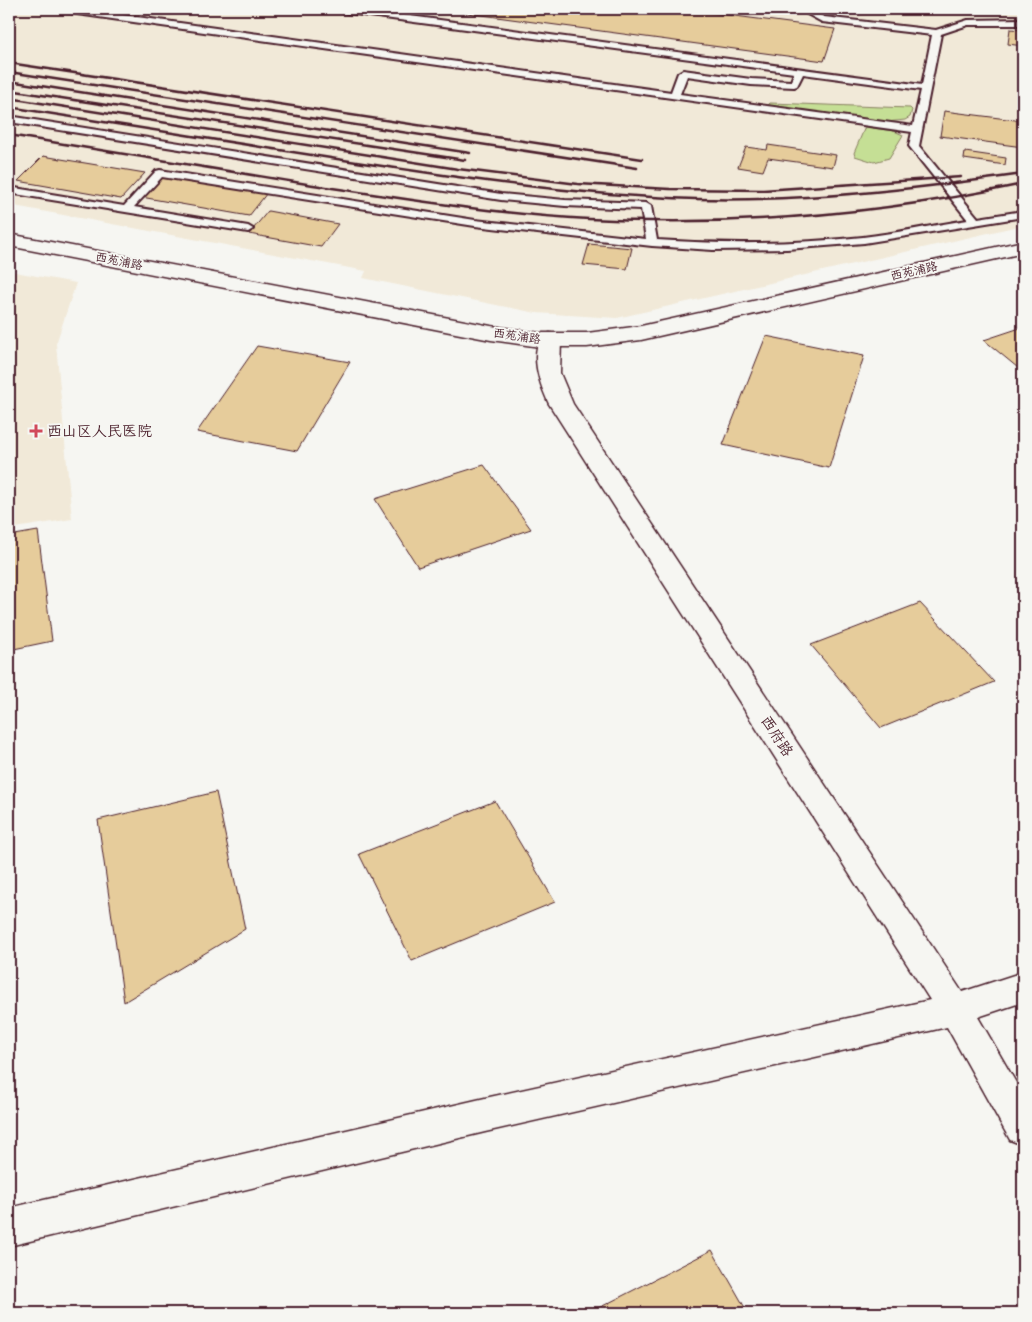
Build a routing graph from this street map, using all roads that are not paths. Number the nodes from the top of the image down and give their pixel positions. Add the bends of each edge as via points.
1 (63, 9) edge
2 (340, 9) edge
3 (802, 9) edge
4 (1023, 22) edge
5 (937, 34) junction
6 (800, 71) junction
7 (926, 88) junction
8 (675, 96) junction
9 (9, 119) edge
10 (917, 130) junction
11 (9, 190) edge
12 (127, 209) junction
13 (1023, 214) edge
14 (976, 222) junction
15 (248, 229) dead end
16 (9, 240) edge
17 (652, 243) junction
18 (1023, 247) edge
19 (550, 340) junction
20 (1023, 987) edge
21 (955, 1010) junction
22 (1023, 1128) edge
23 (9, 1227) edge

1 - 8 lane
2 - 6 lane
3 - 5 lane via 822,19
4 - 5 lane via 963,22 948,26
5 - 7 lane
6 - 7 lane
6 - 8 lane via 794,84 683,73
7 - 10 lane
8 - 10 lane
9 - 17 lane via 500,197 646,206
10 - 14 lane via 914,146
11 - 12 lane
12 - 15 lane
12 - 17 lane via 160,173 474,224
13 - 14 lane
14 - 17 lane via 864,240 787,246 713,248
16 - 19 street, 西苑浦路 via 481,331
18 - 19 street, 西苑浦路 via 641,333 587,340
19 - 21 street, 西府路 via 546,364 562,404
20 - 21 street
21 - 22 street, 西府路
21 - 23 street via 485,1115

